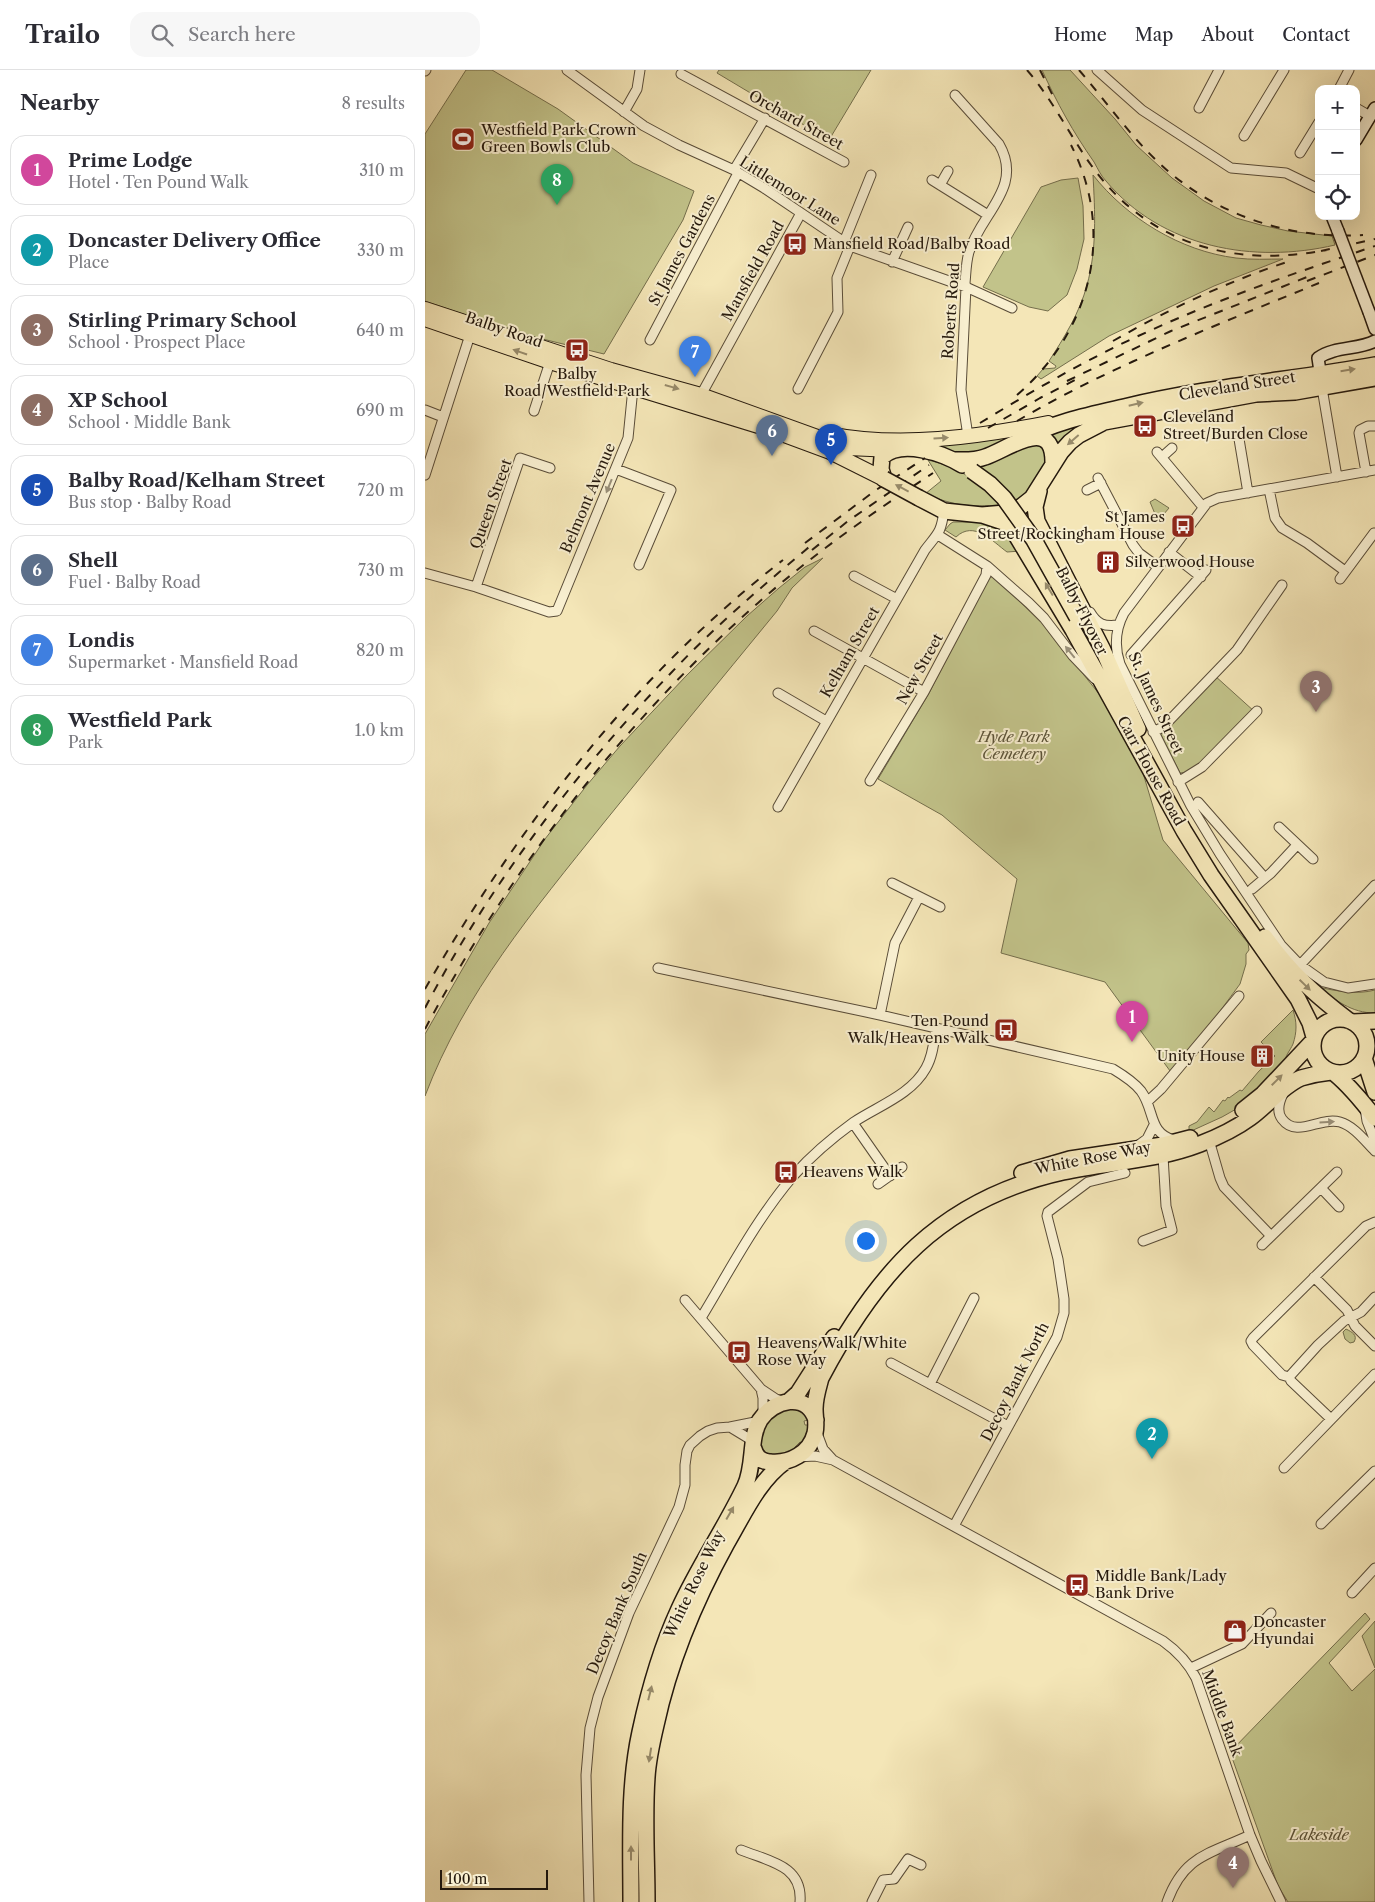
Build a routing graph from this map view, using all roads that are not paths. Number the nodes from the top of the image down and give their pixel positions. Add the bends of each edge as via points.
1 (567, 70) edge
2 (641, 70) edge
3 (1097, 70) edge
4 (1219, 70) edge
5 (1284, 70) edge
6 (1349, 70) edge
7 (681, 74) dead end
8 (1341, 85) edge
9 (955, 94) dead end
10 (1199, 108) dead end
11 (1360, 109) edge
12 (624, 112) junction
13 (1373, 112) edge
14 (765, 118) junction
15 (976, 118) junction
16 (968, 125) dead end
17 (1315, 129) edge
18 (1360, 133) edge
19 (1244, 136) dead end
20 (1300, 153) dead end
21 (844, 162) dead end
22 (948, 171) dead end
23 (736, 172) junction
24 (871, 176) dead end
25 (1315, 187) edge
26 (801, 213) junction
27 (988, 215) junction
28 (1334, 220) edge
29 (908, 227) dead end
30 (847, 244) junction
31 (892, 262) junction
32 (966, 287) junction
33 (1012, 308) dead end
34 (425, 309) edge
35 (425, 319) edge
36 (1375, 330) edge
37 (470, 335) junction
38 (650, 340) dead end
39 (1375, 341) edge
40 (1318, 358) junction
41 (550, 362) junction
42 (1375, 365) edge
43 (611, 370) junction
44 (1301, 376) junction
45 (1375, 378) edge
46 (1321, 381) junction
47 (633, 388) junction
48 (798, 389) dead end
49 (699, 401) junction
50 (425, 410) edge
51 (534, 411) dead end
52 (443, 417) junction
53 (1071, 419) junction
54 (789, 426) junction
55 (1375, 426) edge
56 (968, 436) junction
57 (1023, 439) junction
58 (1239, 439) dead end
59 (1172, 448) dead end
60 (893, 450) junction
61 (954, 460) junction
62 (1053, 464) junction
63 (550, 468) dead end
64 (616, 469) junction
65 (1370, 471) edge
66 (425, 475) edge
67 (1337, 477) junction
68 (884, 479) junction
69 (1040, 487) junction
70 (1269, 488) junction
71 (1087, 490) dead end
72 (1248, 493) junction
73 (1203, 507) junction
74 (944, 511) junction
75 (982, 515) junction
76 (1372, 532) edge
77 (938, 535) junction
78 (1169, 552) junction
79 (639, 565) dead end
80 (987, 566) junction
81 (1060, 566) junction
82 (1158, 567) junction
83 (425, 573) edge
84 (854, 576) dead end
85 (1282, 585) dead end
86 (476, 587) junction
87 (897, 599) junction
88 (1077, 618) joint
89 (1118, 626) junction
90 (814, 631) dead end
91 (1131, 655) dead end
92 (863, 658) junction
93 (1104, 687) junction
94 (924, 692) junction
95 (779, 693) dead end
96 (1257, 711) dead end
97 (826, 721) junction
98 (1146, 733) junction
99 (870, 781) dead end
100 (1178, 782) junction
101 (1198, 802) dead end
102 (778, 807) dead end
103 (1279, 827) dead end
104 (1235, 844) junction
105 (1297, 845) junction
106 (1220, 854) junction
107 (1313, 859) dead end
108 (1265, 877) junction
109 (892, 883) dead end
110 (1375, 886) edge
111 (1252, 889) dead end
112 (919, 897) junction
113 (940, 907) dead end
114 (1300, 965) junction
115 (658, 968) dead end
116 (1375, 984) edge
117 (1239, 996) dead end
118 (879, 1015) junction
119 (1350, 1021) junction
120 (1375, 1021) edge
121 (936, 1028) junction
122 (1313, 1039) junction
123 (1368, 1052) edge
124 (1332, 1072) junction
125 (1287, 1087) junction
126 (1375, 1092) edge
127 (1147, 1102) junction
128 (1371, 1120) edge
129 (853, 1123) junction
130 (1154, 1125) junction
131 (1353, 1129) junction
132 (1209, 1140) junction
133 (1375, 1141) edge
134 (1178, 1142) junction
135 (1130, 1150) junction
136 (1375, 1151) edge
137 (1163, 1156) junction
138 (902, 1167) dead end
139 (1337, 1172) dead end
140 (1125, 1173) dead end
141 (890, 1176) junction
142 (878, 1184) dead end
143 (1321, 1188) junction
144 (1339, 1207) dead end
145 (1375, 1222) edge
146 (1271, 1236) junction
147 (1143, 1241) dead end
148 (1262, 1246) dead end
149 (1314, 1277) junction
150 (1375, 1297) edge
151 (974, 1298) dead end
152 (685, 1300) dead end
153 (1351, 1317) junction
154 (701, 1318) junction
155 (1375, 1346) edge
156 (891, 1363) dead end
157 (1375, 1374) edge
158 (1289, 1376) junction
159 (930, 1384) junction
160 (761, 1389) junction
161 (787, 1401) junction
162 (761, 1419) junction
163 (1331, 1419) junction
164 (816, 1424) junction
165 (1008, 1426) junction
166 (730, 1427) junction
167 (753, 1445) junction
168 (792, 1459) junction
169 (833, 1460) junction
170 (1284, 1468) dead end
171 (1375, 1471) edge
172 (1321, 1524) dead end
173 (954, 1526) junction
174 (1375, 1568) edge
175 (1352, 1593) dead end
176 (1271, 1613) dead end
177 (1191, 1668) junction
178 (1250, 1835) junction
179 (741, 1850) dead end
180 (921, 1865) dead end
181 (589, 1902) edge
182 (631, 1902) edge
183 (647, 1902) edge
184 (800, 1902) edge
185 (872, 1902) edge
186 (1167, 1902) edge
187 (1281, 1902) edge

1 - 12 street, Littlemoor Lane
2 - 12 street via 637,89
3 - 25 street via 1142,110 1231,168 1286,173
4 - 10 street
5 - 19 street
6 - 8 street
7 - 14 street, Orchard Street
9 - 15 street, Roberts Road
11 - 13 street
12 - 23 street, Littlemoor Lane via 679,145
13 - 18 street
14 - 21 street, Orchard Street
14 - 23 street, St James Gardens
15 - 16 street
15 - 27 street, Roberts Road via 999,144 1006,163 1003,190
17 - 20 street
22 - 27 street via 936,182
23 - 26 street, Littlemoor Lane
23 - 38 street, St James Gardens
24 - 30 street
26 - 30 street, Littlemoor Lane
26 - 49 street, Mansfield Road
27 - 32 street, Roberts Road via 969,252
28 - 36 street, bridge
29 - 31 street
30 - 31 street, Littlemoor Lane
30 - 48 street via 837,278 838,312
31 - 32 street, Littlemoor Lane
32 - 33 street, Littlemoor Lane
32 - 56 street, Roberts Road via 961,390
34 - 43 main road, Balby Road
35 - 37 main road, Balby Road
41 -> 37 main road, Balby Road
37 - 52 street
39 - 40 street
40 - 44 street
40 - 46 street
41 - 47 main road, Balby Road
41 - 51 street
46 -> 42 highway, Cleveland Street
43 - 47 main road via 623,375
43 -> 49 main road, Balby Road
44 - 46 highway, Cleveland Street
53 -> 44 highway, Cleveland Street via 1186,394
45 - 46 highway, Cleveland Street via 1341,384
46 -> 62 highway, Cleveland Street via 1104,422 1070,442
46 - 67 street
47 - 49 main road, Balby Road
47 - 64 street, Belmont Avenue via 628,438
49 - 54 main road, Balby Flyover
49 - 68 main road, Balby Road via 830,452
50 - 52 street
52 - 66 street
53 - 56 main road, Cleveland Street
53 - 57 highway, Cleveland Street
54 -> 56 main road, Balby Flyover via 887,441
54 - 60 main road, Balby Flyover via 848,448
55 - 65 street via 1363,428 1359,433
57 - 61 highway, Balby Flyover via 987,457
57 - 62 highway via 1036,437 1047,441 1052,450
58 - 72 street
59 - 73 street via 1159,455
60 - 61 highway, Balby Flyover via 933,452
60 - 68 highway via 882,457
61 - 88 highway, Balby Flyover, bridge via 990,484 1004,498 1034,540
62 - 69 highway, Balby Flyover
63 - 86 street, Queen Street via 520,458
64 - 79 street via 671,490
64 -> 86 street, Belmont Avenue via 557,611
65 - 67 street, St. James Street
67 - 70 street, St. James Street
74 -> 68 highway, Balby Flyover, bridge
69 - 75 highway, Balby Flyover via 1018,509
69 - 81 highway, Balby Flyover via 1035,507 1037,522
70 - 72 street, St. James Street
70 - 76 street via 1275,518 1282,528 1307,542 1343,575
71 - 82 street via 1099,480 1133,545
72 - 73 street, St. James Street via 1218,498
73 - 78 street, St. James Street
74 - 75 highway, Balby Flyover
74 - 77 street, Kelham Street
93 -> 75 highway, Carr House Road via 1017,535 1003,522
77 - 80 street
77 - 87 street, Kelham Street via 925,550
78 - 82 street, St. James Street
78 - 91 street via 1203,573
93 -> 80 street via 1073,656 1044,618
80 - 94 street, New Street via 986,576
81 - 89 street via 1098,622
81 - 98 highway, Balby Flyover
82 - 89 street, St. James Street
83 - 86 street
84 - 87 street
85 - 98 street via 1229,659 1163,727
87 - 92 street, Kelham Street
88 - 98 highway, Carr House Road
89 - 98 street, St. James Street via 1117,654
90 - 92 street
92 - 94 street
92 - 97 street, Kelham Street
93 - 122 highway, Carr House Road via 1211,875 1298,999 1311,1023
94 - 99 street, New Street
95 - 97 street
96 - 100 street via 1202,767
97 - 102 street, Kelham Street
98 - 100 street, St. James Street
98 -> 119 highway, Carr House Road via 1210,856 1276,952 1315,994
100 - 106 street, St. James Street
101 - 104 street
103 - 105 street
104 - 106 street
104 - 108 street
105 - 107 street
105 - 108 street
106 - 114 street, St. James Street via 1281,945
108 - 111 street
109 - 112 street
110 - 114 street
112 - 113 street
112 - 118 street via 895,943
114 - 116 street, St. James Street via 1315,978 1336,986 1358,988
115 - 118 street
117 - 127 street
118 - 121 street
119 - 120 highway
119 - 122 highway via 1336,1019 1327,1022
119 - 123 highway via 1363,1032
121 - 127 street via 1113,1069 1136,1086
121 - 129 street via 931,1057 913,1086
122 - 124 highway via 1314,1055 1319,1064
134 -> 122 highway, White Rose Way via 1236,1116 1263,1094
123 - 124 highway via 1350,1071
123 - 126 highway
124 - 125 highway, White Rose Way via 1299,1079
124 - 128 highway via 1346,1081 1363,1102
125 -> 131 street via 1278,1109 1280,1117 1289,1125 1302,1128 1319,1122 1339,1122
125 - 132 highway, White Rose Way via 1250,1118
127 - 130 street
128 - 131 street via 1361,1130
128 - 133 street
129 - 141 street
129 - 154 street via 809,1160 775,1198
130 - 134 street via 1163,1136
130 - 135 street via 1147,1139
131 - 136 street
132 - 137 highway, White Rose Way
132 - 146 street via 1224,1187
134 - 135 highway, White Rose Way
135 - 161 highway, White Rose Way via 1070,1159 1012,1176 946,1208 889,1259 860,1296 797,1393
137 - 147 street via 1166,1206 1172,1230
137 - 164 highway, White Rose Way via 1028,1181 974,1203 945,1222 898,1263 870,1299 821,1378 817,1391
138 - 141 street
139 - 143 street
140 - 165 street, Decoy Bank North via 1088,1182 1048,1212 1063,1282 1064,1313 1057,1337
141 - 142 street
143 - 144 street
143 - 146 street
145 - 149 street via 1366,1226
146 - 148 street
149 - 153 street
149 - 158 street via 1251,1341 1282,1375
150 - 153 street via 1361,1312
151 - 159 street
152 - 154 street
153 - 155 street via 1355,1326
153 - 158 street
154 - 160 street
156 - 159 street
157 - 163 street
158 - 163 street
159 - 165 street
160 - 161 street via 776,1399
160 - 162 street
161 - 162 highway, White Rose Way via 771,1408
161 - 164 highway via 806,1405 811,1409
162 - 166 street, Decoy Bank South
162 - 167 highway, White Rose Way
163 - 170 street
164 - 168 highway, White Rose Way via 809,1446
164 - 169 street, Middle Bank via 819,1442
165 - 173 street, Decoy Bank North
166 - 167 street
166 - 181 street, Decoy Bank South via 708,1431 687,1451 682,1501 629,1613 598,1697 590,1728 586,1776
167 - 168 highway via 760,1459 767,1462
182 -> 167 highway, White Rose Way via 633,1781 653,1682 679,1609 751,1471
168 - 169 street, Middle Bank via 815,1456
168 -> 183 highway, White Rose Way via 769,1474 723,1550 691,1612 666,1681 647,1777
169 - 173 street, Middle Bank
171 - 172 street
173 - 177 street, Middle Bank via 1163,1641 1175,1649
174 - 175 street
176 - 177 street via 1242,1644
177 - 178 street, Middle Bank
178 - 186 street via 1195,1861 1179,1877
178 - 187 street, Middle Bank
179 - 184 street via 785,1868 795,1876
180 - 185 street via 907,1859 894,1879 883,1880

